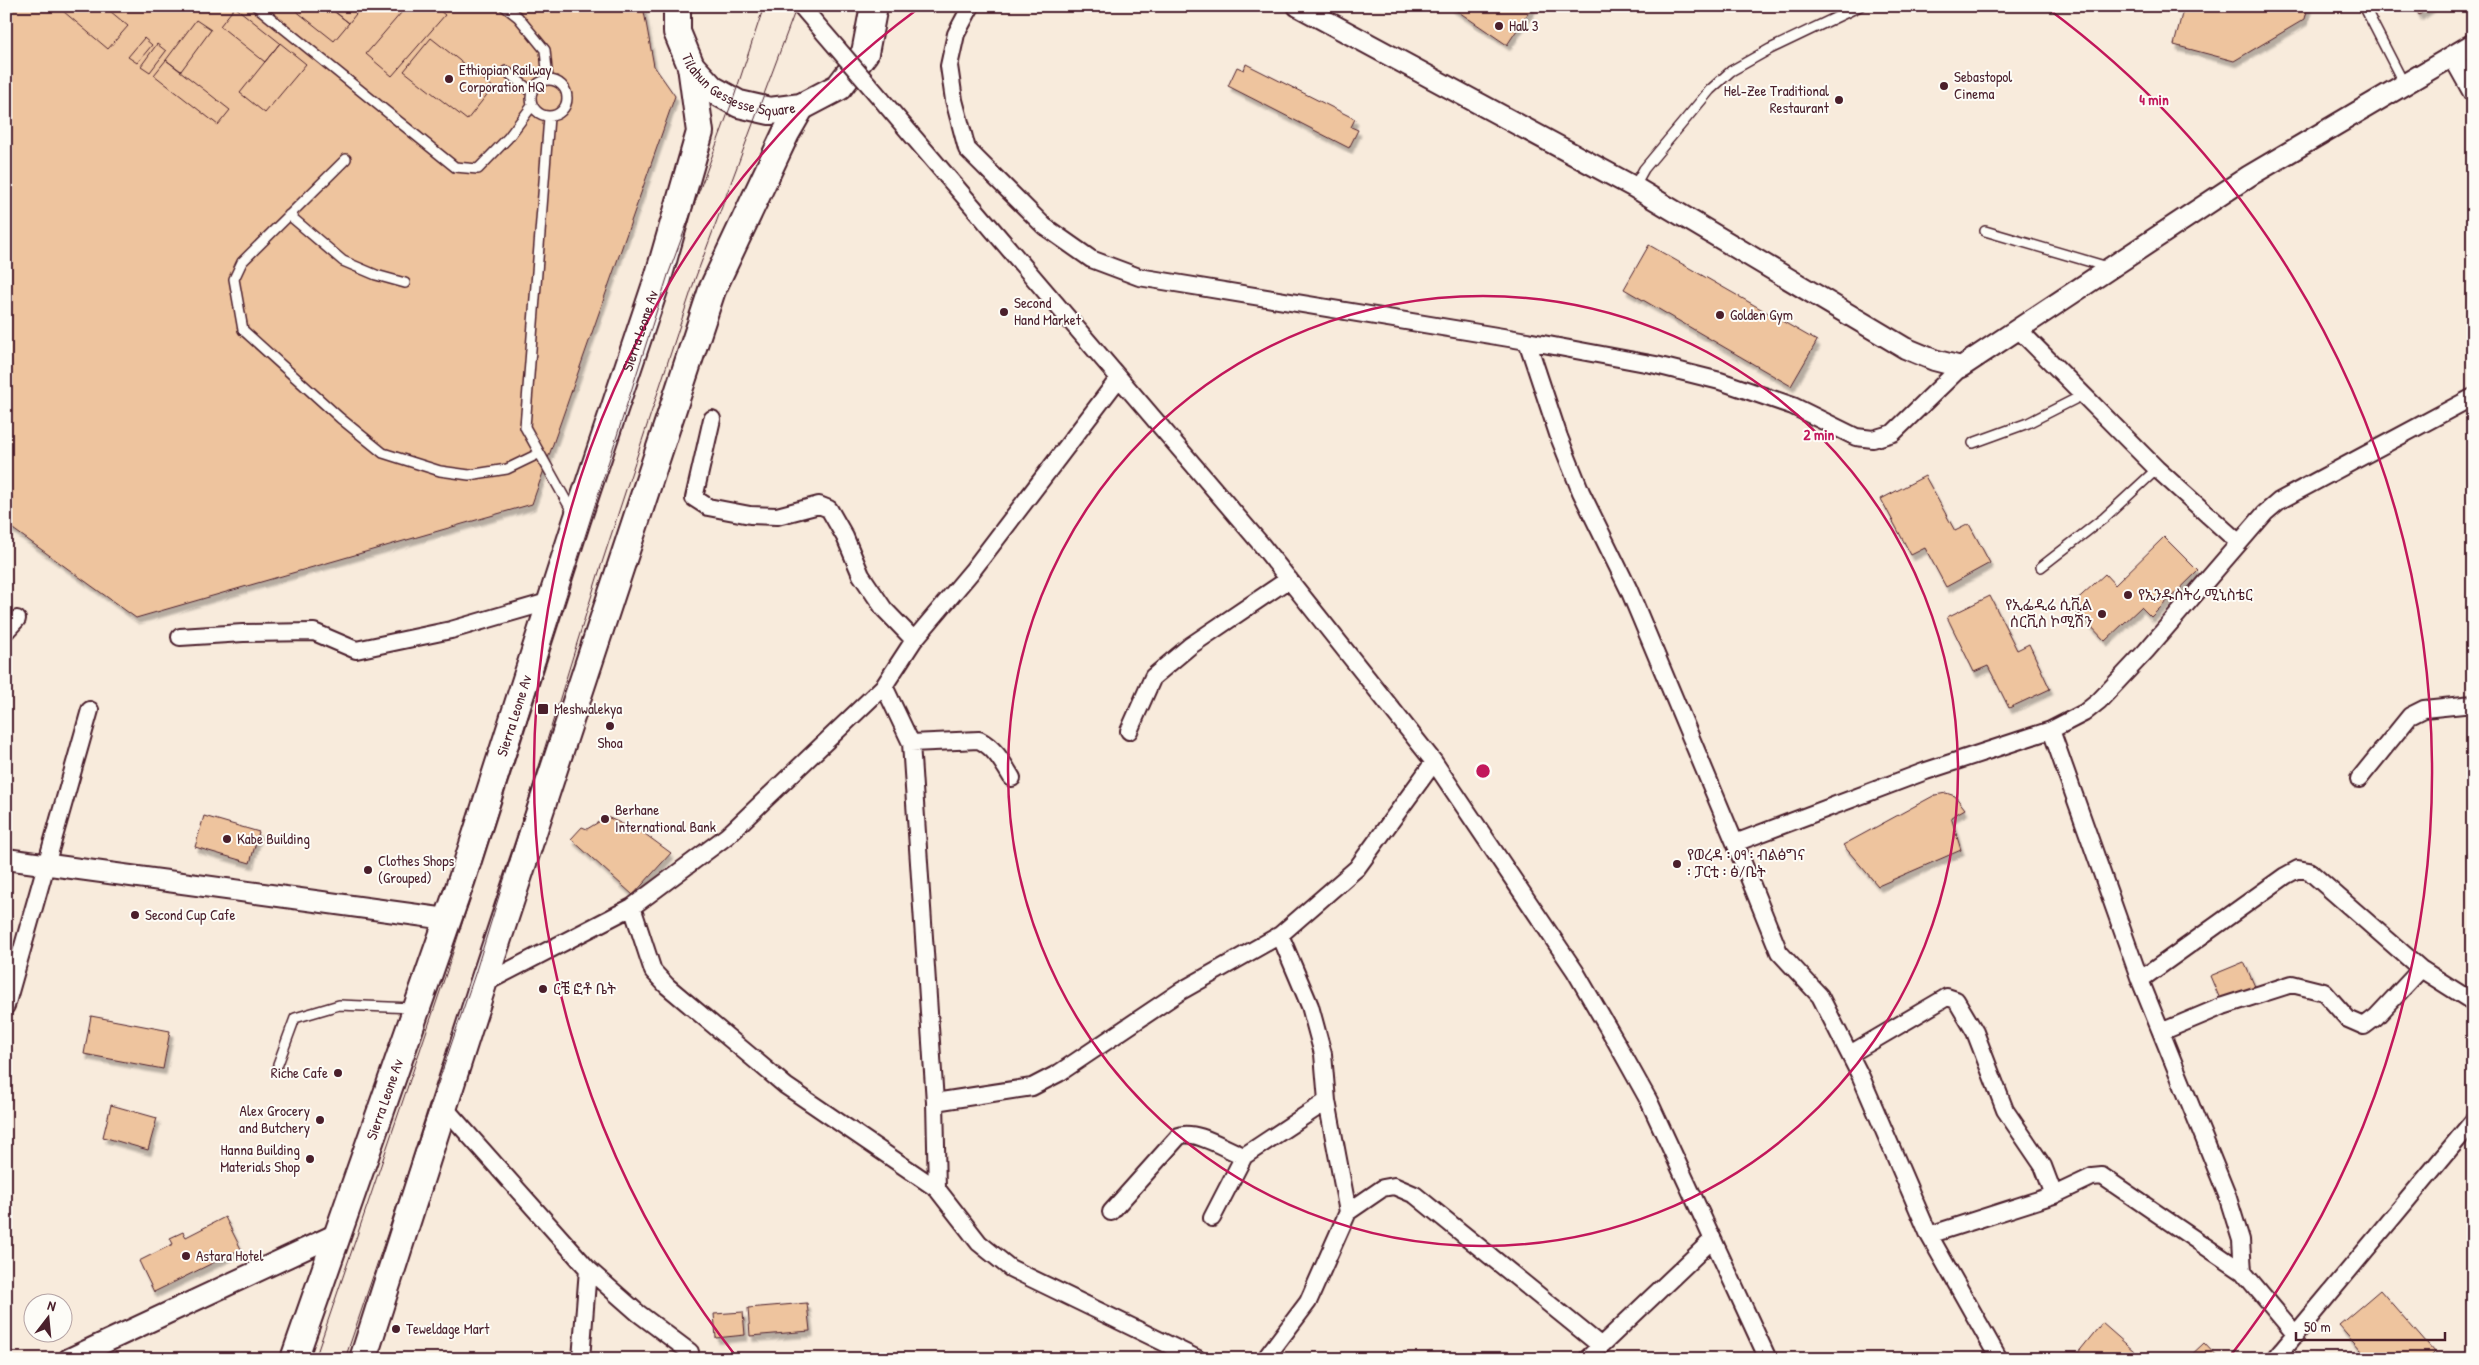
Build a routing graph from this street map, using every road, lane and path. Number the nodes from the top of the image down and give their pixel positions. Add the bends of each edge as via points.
1 (256, 6) edge
2 (504, 6) edge
3 (677, 6) edge
4 (801, 6) edge
5 (872, 6) edge
6 (971, 6) edge
7 (1298, 6) edge
8 (1860, 6) edge
9 (2364, 6) edge
10 (2473, 44) edge
11 (2454, 57) junction
12 (691, 66) junction
13 (506, 71) dead end
14 (548, 80) junction
15 (2404, 84) junction
16 (532, 92) junction
17 (2473, 92) edge
18 (532, 106) junction
19 (801, 108) junction
20 (549, 117) junction
21 (346, 159) dead end
22 (1634, 187) junction
23 (289, 215) junction
24 (1985, 231) dead end
25 (2111, 268) junction
26 (405, 283) dead end
27 (2018, 329) junction
28 (1527, 341) junction
29 (1962, 367) junction
30 (1119, 378) junction
31 (2083, 395) junction
32 (2473, 397) edge
33 (712, 419) dead end
34 (1973, 443) dead end
35 (538, 454) junction
36 (2157, 470) junction
37 (578, 520) junction
38 (2239, 544) junction
39 (2041, 567) dead end
40 (1289, 580) junction
41 (551, 601) junction
42 (180, 637) dead end
43 (914, 640) junction
44 (884, 686) junction
45 (2473, 704) edge
46 (90, 710) dead end
47 (2051, 730) junction
48 (1130, 731) dead end
49 (911, 743) junction
50 (1434, 762) junction
51 (1012, 778) dead end
52 (2360, 779) dead end
53 (1735, 843) junction
54 (6, 859) edge
55 (47, 866) junction
56 (632, 907) junction
57 (447, 919) junction
58 (1280, 935) junction
59 (2421, 968) junction
60 (2140, 980) junction
61 (483, 984) junction
62 (2473, 1002) edge
63 (6, 1006) edge
64 (416, 1008) junction
65 (2160, 1032) junction
66 (1850, 1054) junction
67 (278, 1064) dead end
68 (1327, 1101) junction
69 (935, 1102) junction
70 (444, 1107) junction
71 (2473, 1121) edge
72 (1244, 1156) junction
73 (937, 1189) junction
74 (2054, 1195) junction
75 (1111, 1212) dead end
76 (1348, 1212) junction
77 (1212, 1218) dead end
78 (336, 1234) junction
79 (1929, 1235) junction
80 (1712, 1240) junction
81 (588, 1269) junction
82 (2243, 1272) junction
83 (2296, 1335) junction
84 (1601, 1346) junction
85 (690, 1352) dead end
86 (2284, 1356) edge
87 (69, 1359) edge
88 (294, 1359) edge
89 (363, 1359) edge
90 (581, 1359) edge
91 (1198, 1359) edge
92 (1265, 1359) edge
93 (1587, 1359) edge
94 (1768, 1359) edge
95 (1999, 1359) edge

1 - 18 lane via 455,167 478,169 508,138
2 - 14 lane via 546,50
3 - 12 main road, Tilahun Gessesse Square via 677,32
4 - 30 street, bridge
5 - 19 main road, Tilahun Gessesse Square via 865,53 839,87
6 - 28 street via 956,34 949,66 967,149 1044,226 1090,259 1139,277
7 - 22 street
8 - 22 lane via 1731,70 1710,90 1644,169
9 - 15 lane
10 - 11 street
11 - 15 street
11 - 17 street
12 - 19 main road, Tilahun Gessesse Square via 712,89 739,104 770,111
12 - 37 main road, Sierra Leone Av via 700,132 658,278
13 - 16 lane
14 - 16 lane via 541,82
14 - 20 lane via 561,84 568,97 563,111
15 - 25 street via 2249,176
16 - 18 lane
18 - 20 lane
19 - 61 main road via 712,290
20 - 35 lane via 524,427
21 - 23 lane
22 - 29 street via 1905,348
23 - 26 lane via 343,261
23 - 35 lane via 242,262 234,279 243,330 340,418 383,452 440,472 469,475 507,469
24 - 25 lane
25 - 27 street
27 - 29 street
27 - 31 street
28 - 29 street via 1656,364 1720,381 1793,406 1856,437 1873,439 1893,433
28 - 53 street via 1581,492 1629,590
30 - 40 street
30 - 43 street via 972,571
31 - 34 lane via 2028,423
31 - 36 street
32 - 38 street via 2279,501
33 - 43 street via 694,498 708,507 750,515 777,516 819,505 829,509 861,575 884,609
35 - 37 lane
36 - 38 street
36 - 39 lane via 2104,518
37 - 41 main road, Sierra Leone Av
38 - 47 street via 2099,701 2084,713
40 - 48 street via 1190,646 1153,677
40 - 50 street
41 - 42 street via 451,630 356,650 314,632
41 - 57 main road, Sierra Leone Av
43 - 44 street
44 - 49 street
44 - 56 street via 727,836
45 - 52 street via 2424,709 2410,716
46 - 55 street
47 - 53 street via 1926,772
47 - 60 street
49 - 51 street via 979,740 995,752
49 - 69 street
50 - 58 street via 1357,868
50 - 80 street via 1580,980 1649,1101
53 - 66 street via 1779,952 1820,996
54 - 55 street
55 - 57 street
55 - 63 street
56 - 61 street
56 - 73 street via 652,971 666,986 786,1086
57 - 64 main road, Sierra Leone Av
58 - 68 street via 1310,1006 1323,1054
58 - 69 street via 1181,991 1058,1074 1032,1087
59 - 60 street via 2309,870 2298,870 2285,876
59 - 62 street
59 - 65 street via 2364,1026 2348,1019 2324,992 2292,984 2223,1006
60 - 65 street
61 - 70 main road
64 - 67 lane via 339,1005 295,1018
64 - 78 main road, Sierra Leone Av
65 - 82 street via 2227,1195 2241,1240
66 - 74 street via 1947,996 1956,1000 1975,1032 2006,1110 2043,1166
66 - 79 street
68 - 72 street
68 - 76 street
69 - 73 street
70 - 81 street
70 - 89 main road
71 - 83 street
72 - 75 street via 1185,1133
72 - 77 street
73 - 91 street via 979,1242 1010,1268
74 - 79 street
74 - 82 street via 2092,1177 2102,1176
76 - 84 street via 1383,1188 1403,1188
76 - 92 street via 1308,1302
78 - 87 street
78 - 88 main road, Sierra Leone Av
79 - 95 street
80 - 84 street
80 - 94 street
81 - 85 street via 638,1313
81 - 90 street
82 - 83 street
83 - 86 street
84 - 93 street

